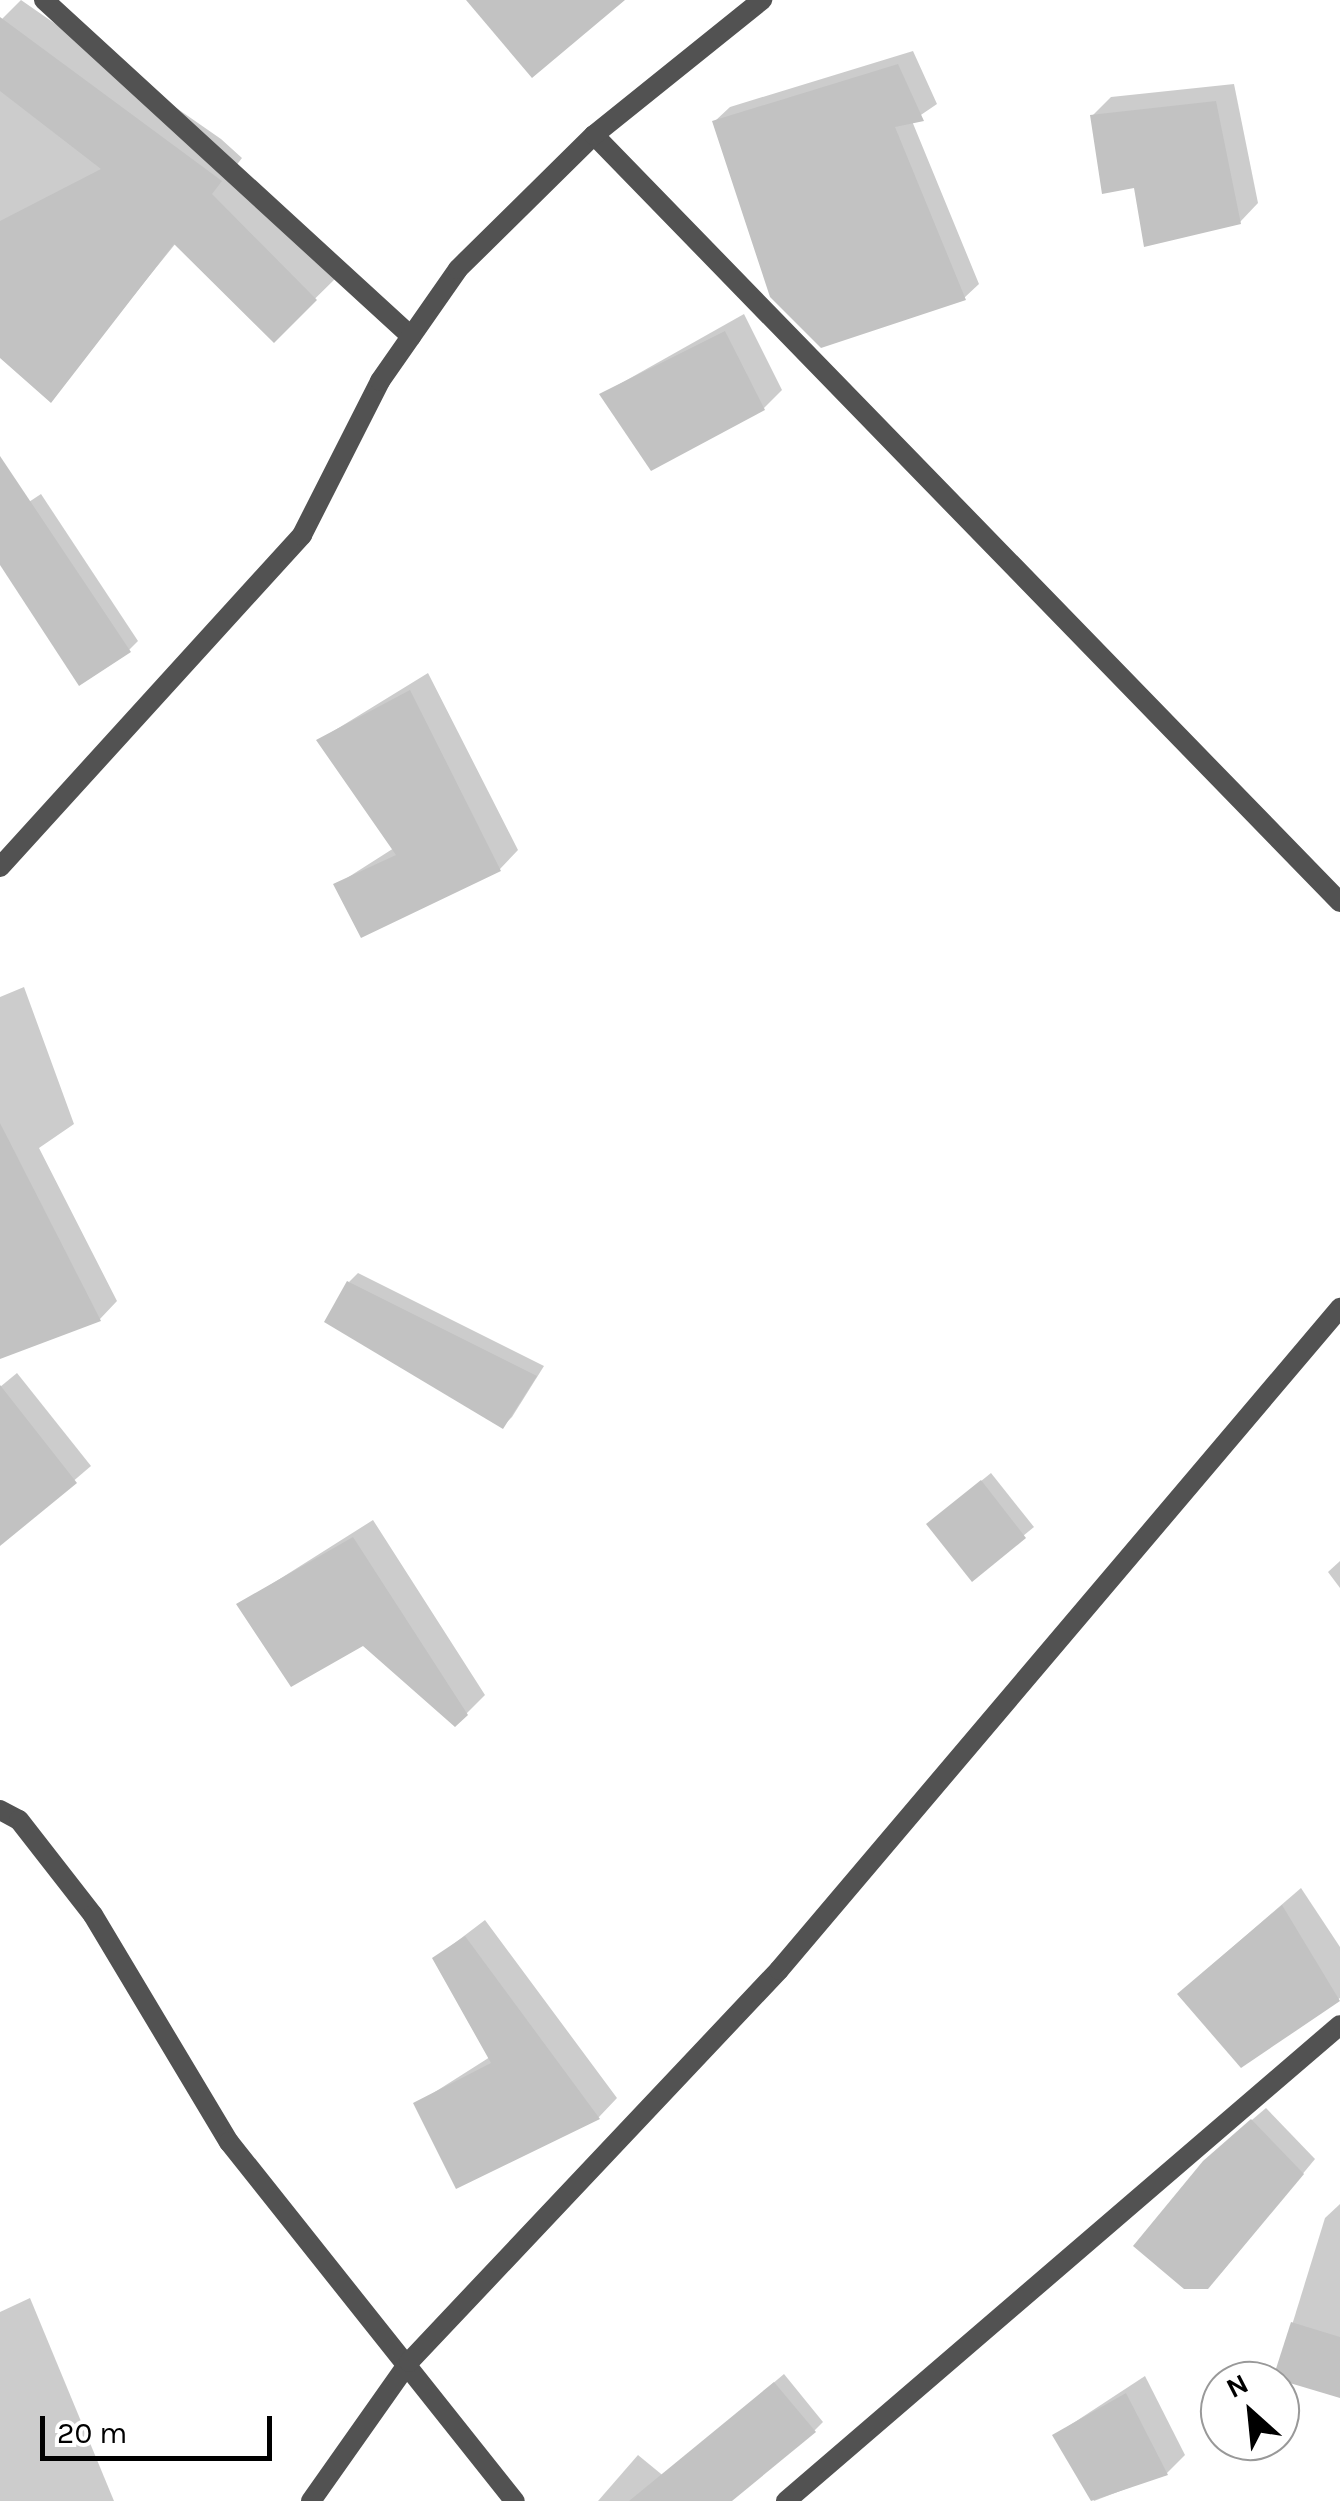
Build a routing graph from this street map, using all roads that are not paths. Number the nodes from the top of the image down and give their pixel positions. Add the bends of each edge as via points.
1 (44, 0) edge
2 (762, 0) edge
3 (594, 134) junction
4 (411, 336) junction
5 (0, 867) edge
6 (1340, 902) edge
7 (1340, 1308) edge
8 (0, 1810) edge
9 (1340, 2024) edge
10 (410, 2362) junction
11 (311, 2501) edge
12 (515, 2501) edge
13 (786, 2501) edge

1 - 4 street
2 - 3 street
3 - 4 street via 458,269
3 - 6 street
4 - 5 street via 302,535
7 - 10 street via 779,1970
8 - 10 street via 18,1820 93,1915 229,2142
9 - 13 street
10 - 11 street
10 - 12 street

